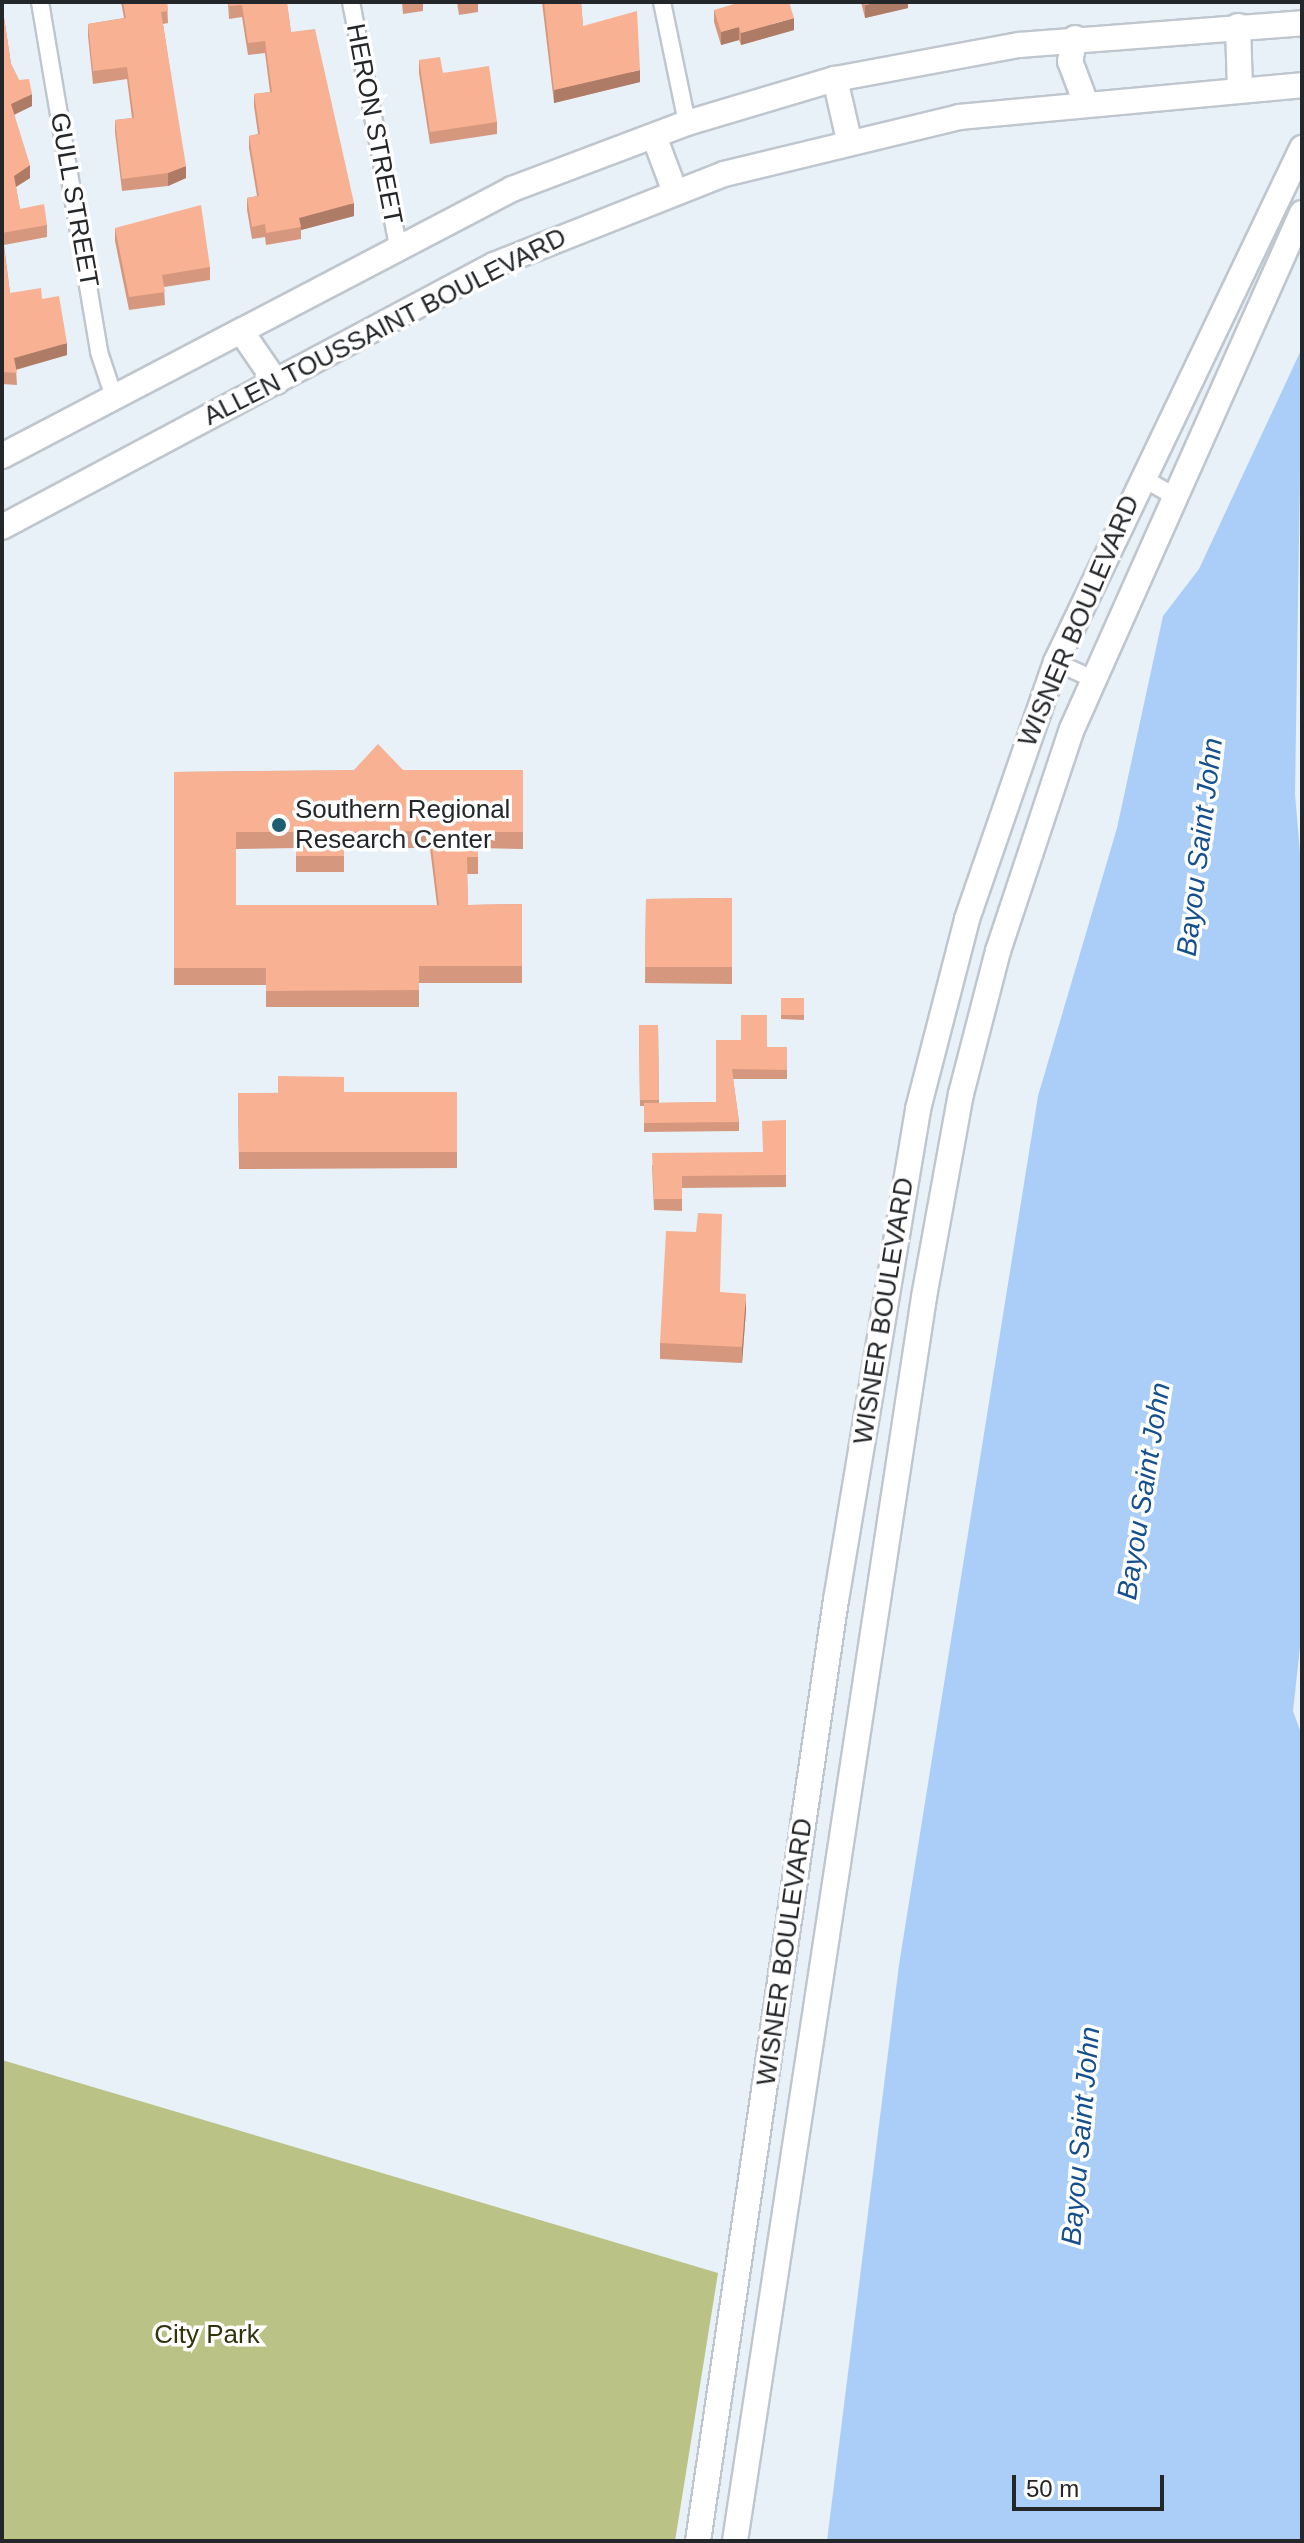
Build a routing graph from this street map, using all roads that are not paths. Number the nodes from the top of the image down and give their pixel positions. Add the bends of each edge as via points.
1 (40, 2) edge
2 (351, 2) edge
3 (662, 2) edge
4 (1302, 23) edge
5 (1238, 26) junction
6 (1075, 38) junction
7 (835, 79) junction
8 (1302, 85) edge
9 (1240, 89) junction
10 (1085, 101) junction
11 (687, 123) junction
12 (654, 136) junction
13 (849, 140) junction
14 (1302, 148) edge
15 (675, 192) junction
16 (1302, 213) edge
17 (398, 246) junction
18 (241, 331) junction
19 (276, 382) junction
20 (114, 397) junction
21 (2, 456) edge
22 (1141, 477) junction
23 (1174, 496) junction
24 (2, 527) edge
25 (1056, 662) junction
26 (1093, 679) junction
27 (698, 2541) edge
28 (735, 2541) edge

1 - 20 street, GULL STREET via 99,352
2 - 17 street, HERON STREET
3 - 11 street
4 - 5 street
5 - 6 street
5 - 9 street
6 - 7 street
6 - 10 street via 1070,61
7 - 11 street
7 - 13 street
8 - 9 street, ALLEN TOUSSAINT BOULEVARD
9 - 10 street, ALLEN TOUSSAINT BOULEVARD
10 - 13 street, ALLEN TOUSSAINT BOULEVARD
11 - 12 street
12 - 15 street
12 - 17 street via 512,189
13 - 15 street, ALLEN TOUSSAINT BOULEVARD
14 - 22 street, WISNER BOULEVARD
15 - 19 street, ALLEN TOUSSAINT BOULEVARD via 494,265
16 - 23 street, WISNER BOULEVARD
17 - 18 street
18 - 19 street
18 - 20 street
19 - 24 street, ALLEN TOUSSAINT BOULEVARD
20 - 21 street
22 - 23 street
22 - 25 street, WISNER BOULEVARD
23 - 26 street, WISNER BOULEVARD
25 - 26 street
25 - 27 street, WISNER BOULEVARD via 967,919 918,1109 836,1600
26 - 28 street, WISNER BOULEVARD via 1002,937 961,1094 921,1311

